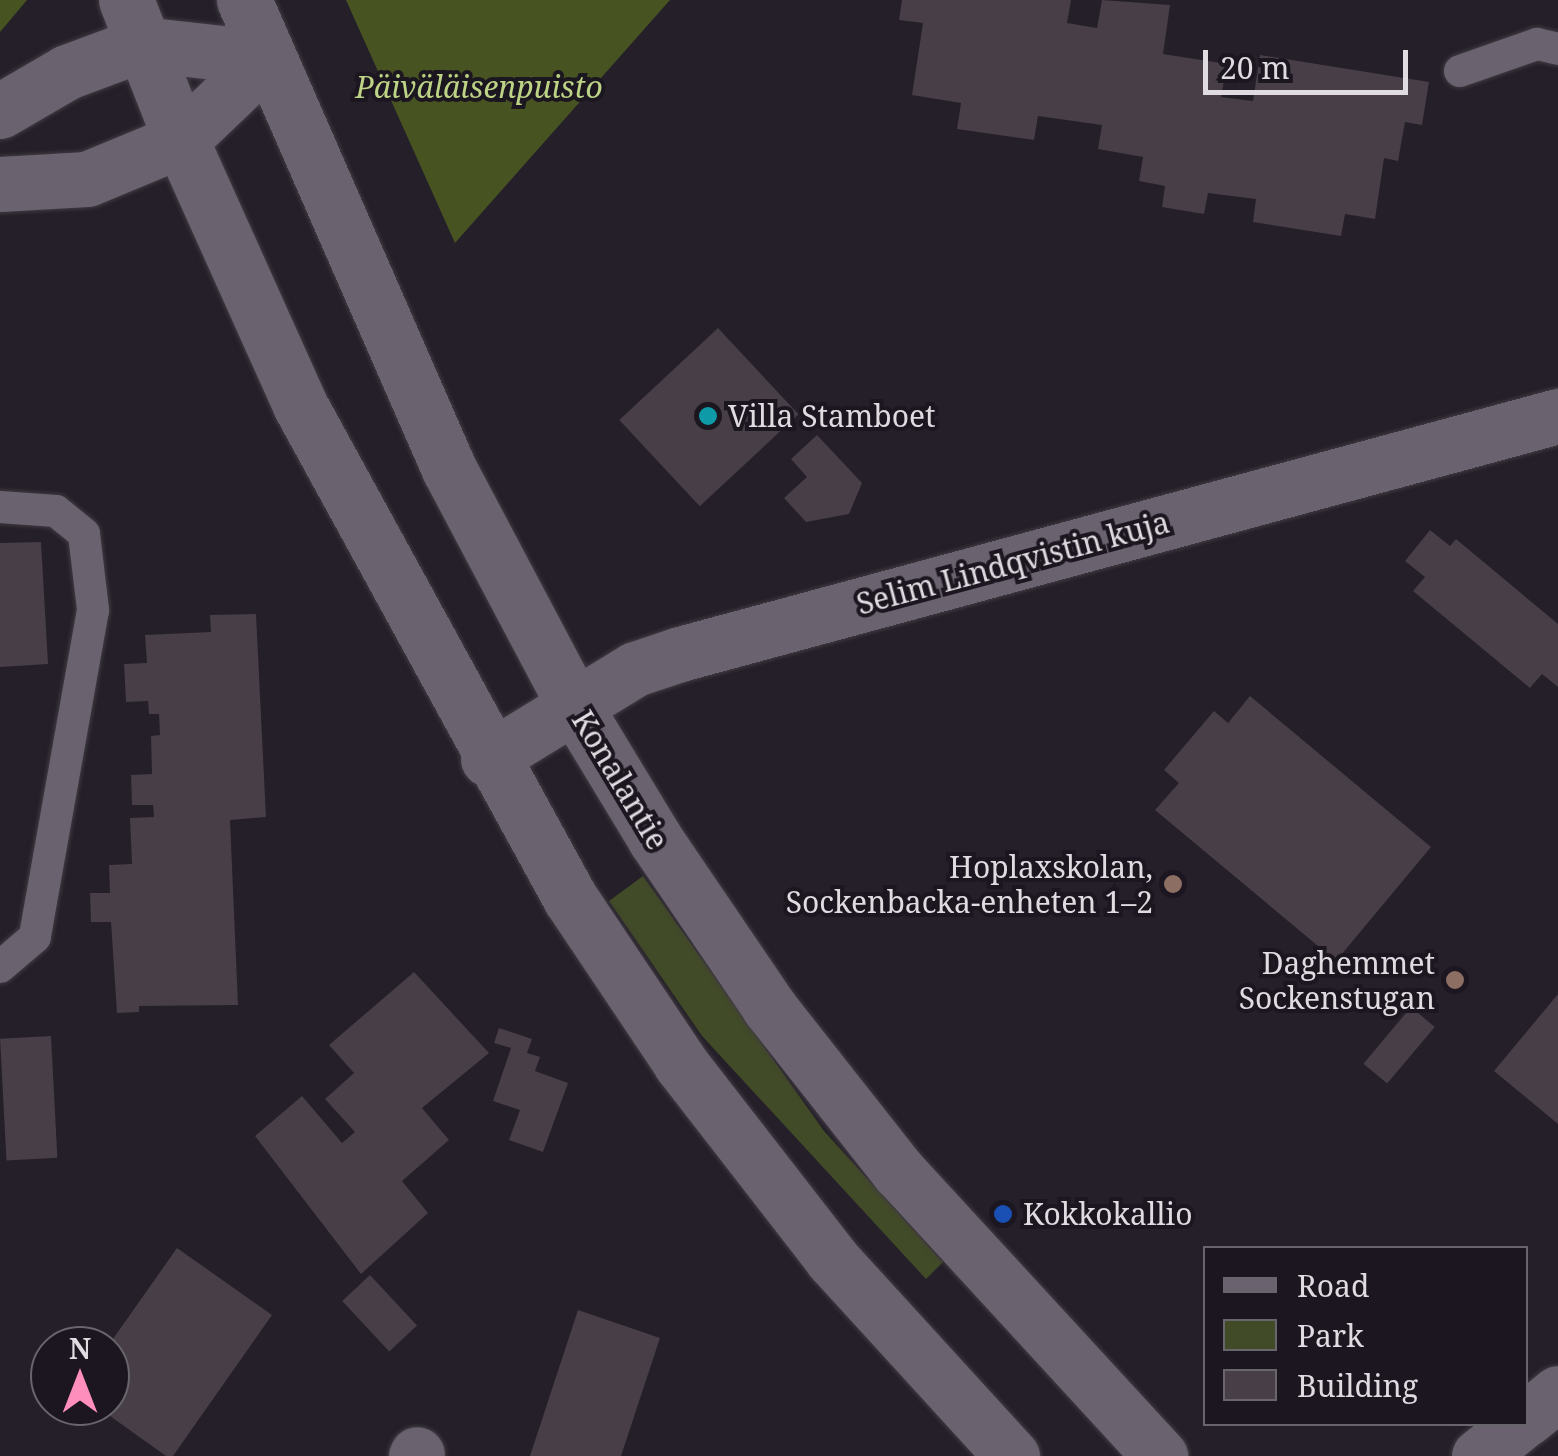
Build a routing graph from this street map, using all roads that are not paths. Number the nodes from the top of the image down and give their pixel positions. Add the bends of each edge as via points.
1 (244, 0) edge
2 (134, 22) edge
3 (1558, 48) edge
4 (267, 58) junction
5 (1460, 71) dead end
6 (0, 111) edge
7 (181, 140) junction
8 (0, 184) edge
9 (1558, 416) edge
10 (0, 507) edge
11 (574, 705) junction
12 (488, 759) junction
13 (0, 967) edge
14 (1558, 1393) edge
15 (1528, 1417) edge
16 (1517, 1426) edge
17 (1012, 1456) edge
18 (1160, 1456) edge
19 (1478, 1456) edge

1 - 4 main road, Konalantie
2 - 4 main road
2 - 6 main road
2 - 7 main road
3 - 5 lane via 1536,44
4 - 7 main road
4 - 11 main road, Konalantie via 449,470
7 - 8 main road via 87,179
7 - 12 main road via 300,406
9 - 11 main road, Selim Lindqvistin kuja via 680,654 635,668
10 - 13 lane via 56,511 84,534 93,610 35,937
11 - 12 main road, Selim Lindqvistin kuja
11 - 18 main road, Konalantie via 769,1007 899,1172
12 - 17 main road via 570,898 681,1064 832,1259
14 - 15 main road
16 - 19 main road

